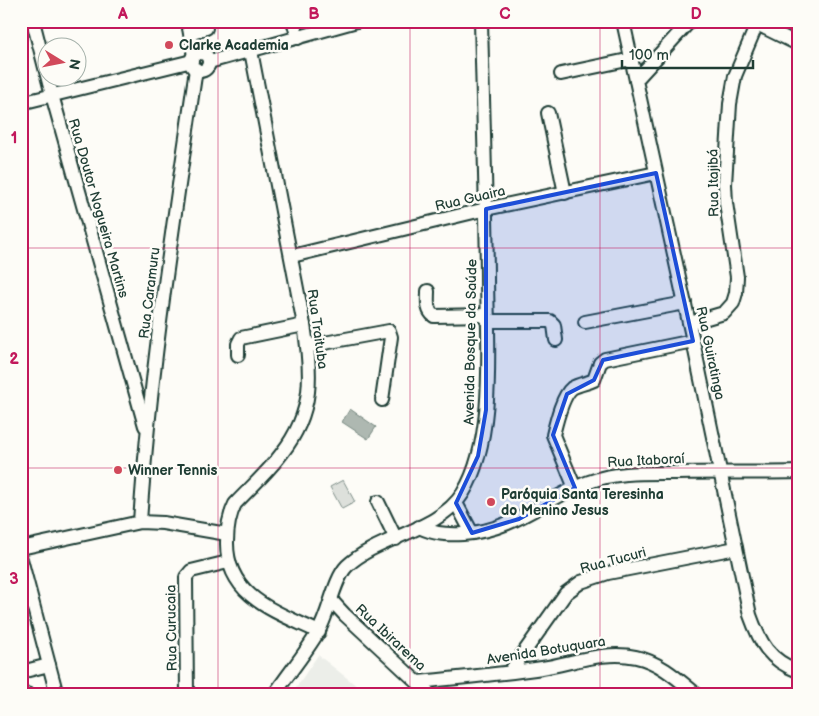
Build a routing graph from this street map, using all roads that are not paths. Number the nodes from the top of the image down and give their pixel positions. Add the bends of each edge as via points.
1 (33, 21) edge
2 (293, 21) edge
3 (357, 21) edge
4 (481, 21) edge
5 (623, 21) edge
6 (690, 21) edge
7 (207, 23) edge
8 (754, 23) edge
9 (188, 25) edge
10 (319, 26) edge
11 (770, 26) edge
12 (298, 38) junction
13 (798, 44) edge
14 (251, 51) junction
15 (199, 60) junction
16 (632, 60) junction
17 (561, 74) dead end
18 (636, 80) junction
19 (52, 95) junction
20 (21, 104) edge
21 (548, 113) dead end
22 (656, 173) junction
23 (565, 193) junction
24 (486, 209) junction
25 (292, 256) junction
26 (428, 291) dead end
27 (685, 303) junction
28 (487, 318) junction
29 (585, 322) dead end
30 (690, 323) junction
31 (304, 324) junction
32 (556, 340) dead end
33 (693, 341) junction
34 (308, 346) junction
35 (238, 355) dead end
36 (382, 400) dead end
37 (146, 432) junction
38 (798, 472) edge
39 (720, 473) junction
40 (574, 488) junction
41 (378, 502) dead end
42 (456, 503) junction
43 (140, 522) junction
44 (419, 527) junction
45 (472, 533) junction
46 (227, 534) junction
47 (396, 539) junction
48 (21, 548) edge
49 (736, 548) junction
50 (21, 559) edge
51 (228, 562) junction
52 (332, 601) junction
53 (318, 632) junction
54 (50, 665) junction
55 (798, 671) edge
56 (21, 672) edge
57 (510, 672) junction
58 (418, 682) junction
59 (21, 692) edge
60 (29, 695) edge
61 (58, 695) edge
62 (188, 695) edge
63 (274, 695) edge
64 (431, 695) edge
65 (697, 695) edge

1 - 19 street, Rua Doutor Nogueira Martins
2 - 12 street
3 - 10 street
4 - 24 street, Avenida Bosque da Saúde
5 - 16 street, Rua Guiratinga
6 - 18 street
7 - 9 street via 196,32
7 - 15 street, Rua Caramuru
8 - 11 street
8 - 30 street, Rua Itajibá via 731,91 728,122 726,203 737,277 736,294 724,313
9 - 15 street
10 - 12 street
11 - 13 street
12 - 14 street
14 - 15 street
14 - 25 street, Rua Traituba
15 - 19 street
15 - 37 street, Rua Caramuru
16 - 17 street
16 - 18 street, Rua Guiratinga
18 - 22 street, Rua Guiratinga
19 - 20 street
19 - 37 street, Rua Doutor Nogueira Martins
21 - 23 street
22 - 23 street, Rua Guaira
22 - 27 street, Rua Guiratinga
23 - 24 street, Rua Guaira
24 - 25 street, Rua Guaira
24 - 28 street, Avenida Bosque da Saúde
25 - 31 street, Rua Traituba
26 - 28 street via 428,308 434,316
27 - 29 street
27 - 30 street, Rua Guiratinga
28 - 32 street via 550,321 554,324
28 - 42 street, Avenida Bosque da Saúde via 484,428 470,479
30 - 33 street, Rua Guiratinga
31 - 34 street, Rua Traituba
31 - 35 street via 241,338
33 - 39 street, Rua Guiratinga
33 - 40 street via 605,359 600,363 594,380 569,391 553,435
34 - 36 street via 390,332
34 - 46 street, Rua Traituba via 310,386 302,421 282,453 235,504
37 - 43 street, Rua Caramuru
38 - 39 street, Rua Itaboraí
39 - 40 street, Rua Itaboraí via 609,476
39 - 49 street, Rua Guiratinga
40 - 45 street, Rua Itaboraí via 519,519
41 - 47 street
42 - 44 street, Avenida Bosque da Saúde
42 - 45 street
43 - 46 street
43 - 48 street
44 - 45 street, Rua Itaboraí via 439,534
44 - 47 street, Avenida Bosque da Saúde
46 - 51 street, Rua Traituba
47 - 52 street, Avenida Bosque da Saúde via 349,564 339,578
49 - 55 street, Rua Guiratinga via 750,615 763,647 785,666
49 - 57 street, Rua Tucuri via 581,582 566,593
50 - 54 street
51 - 53 street, Rua Traituba via 240,585 254,598
51 - 62 street, Rua Curucaia via 191,571 186,577
52 - 53 street, Avenida Bosque da Saúde
52 - 58 street, Rua Ibirarema
53 - 63 street, Avenida Bosque da Saúde
54 - 56 street
54 - 61 street
57 - 58 street, Avenida Botuquara
57 - 65 street, Avenida Botuquara via 624,655 655,663
58 - 64 street, Rua Ibirarema
59 - 60 street

